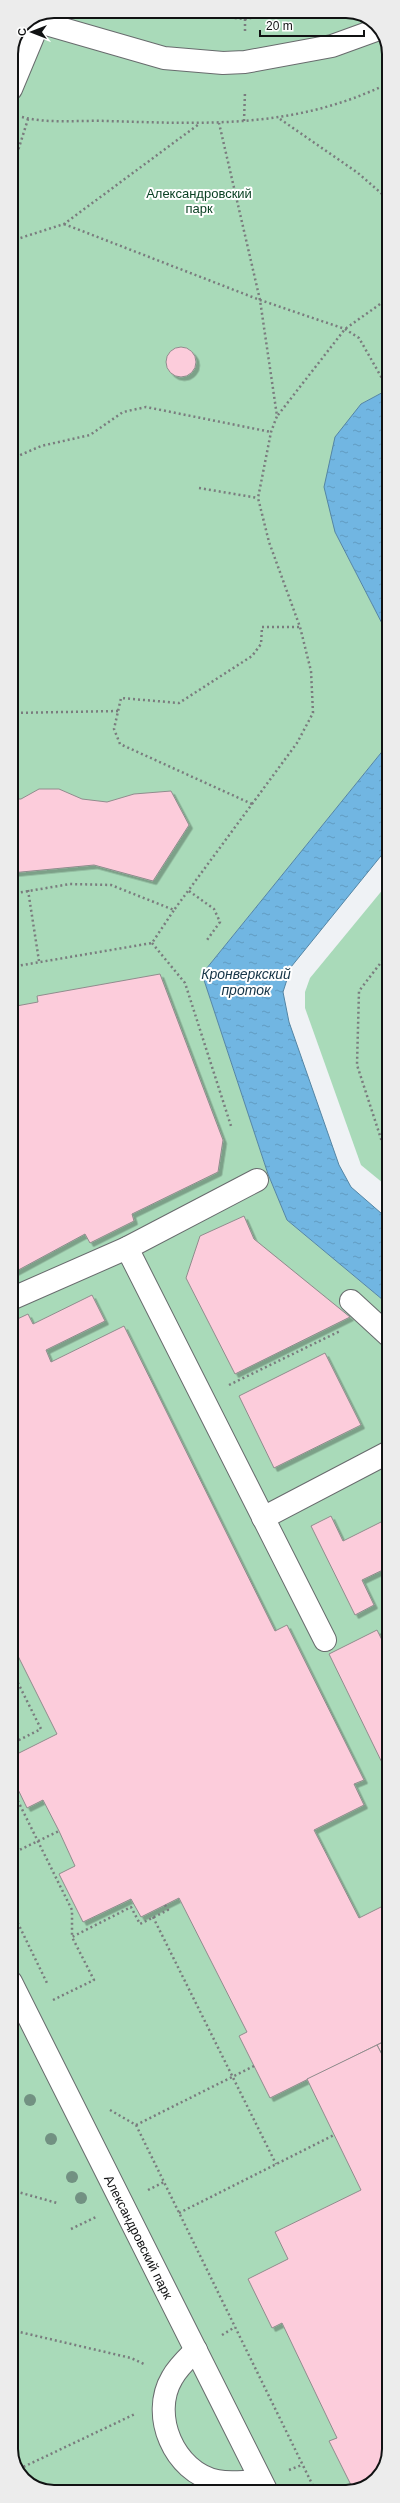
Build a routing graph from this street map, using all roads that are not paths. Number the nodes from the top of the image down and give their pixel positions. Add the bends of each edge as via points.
1 (373, 31) edge
2 (18, 72) edge
3 (257, 1180) dead end
4 (127, 1248) junction
5 (18, 1296) edge
6 (351, 1301) dead end
7 (382, 1329) edge
8 (382, 1456) edge
9 (263, 1518) junction
10 (325, 1640) dead end
11 (18, 1996) edge
12 (196, 2350) junction
13 (254, 2485) edge
14 (263, 2485) edge

1 - 2 street via 332,46 245,62 223,63 164,58 39,22
3 - 4 street
4 - 5 street
4 - 9 street
6 - 7 street
8 - 9 street
9 - 10 street
11 - 12 street, Александровский парк
12 - 13 street via 171,2379 166,2399 165,2420 168,2437 178,2457 197,2472 216,2481
12 - 14 street, Александровский парк

